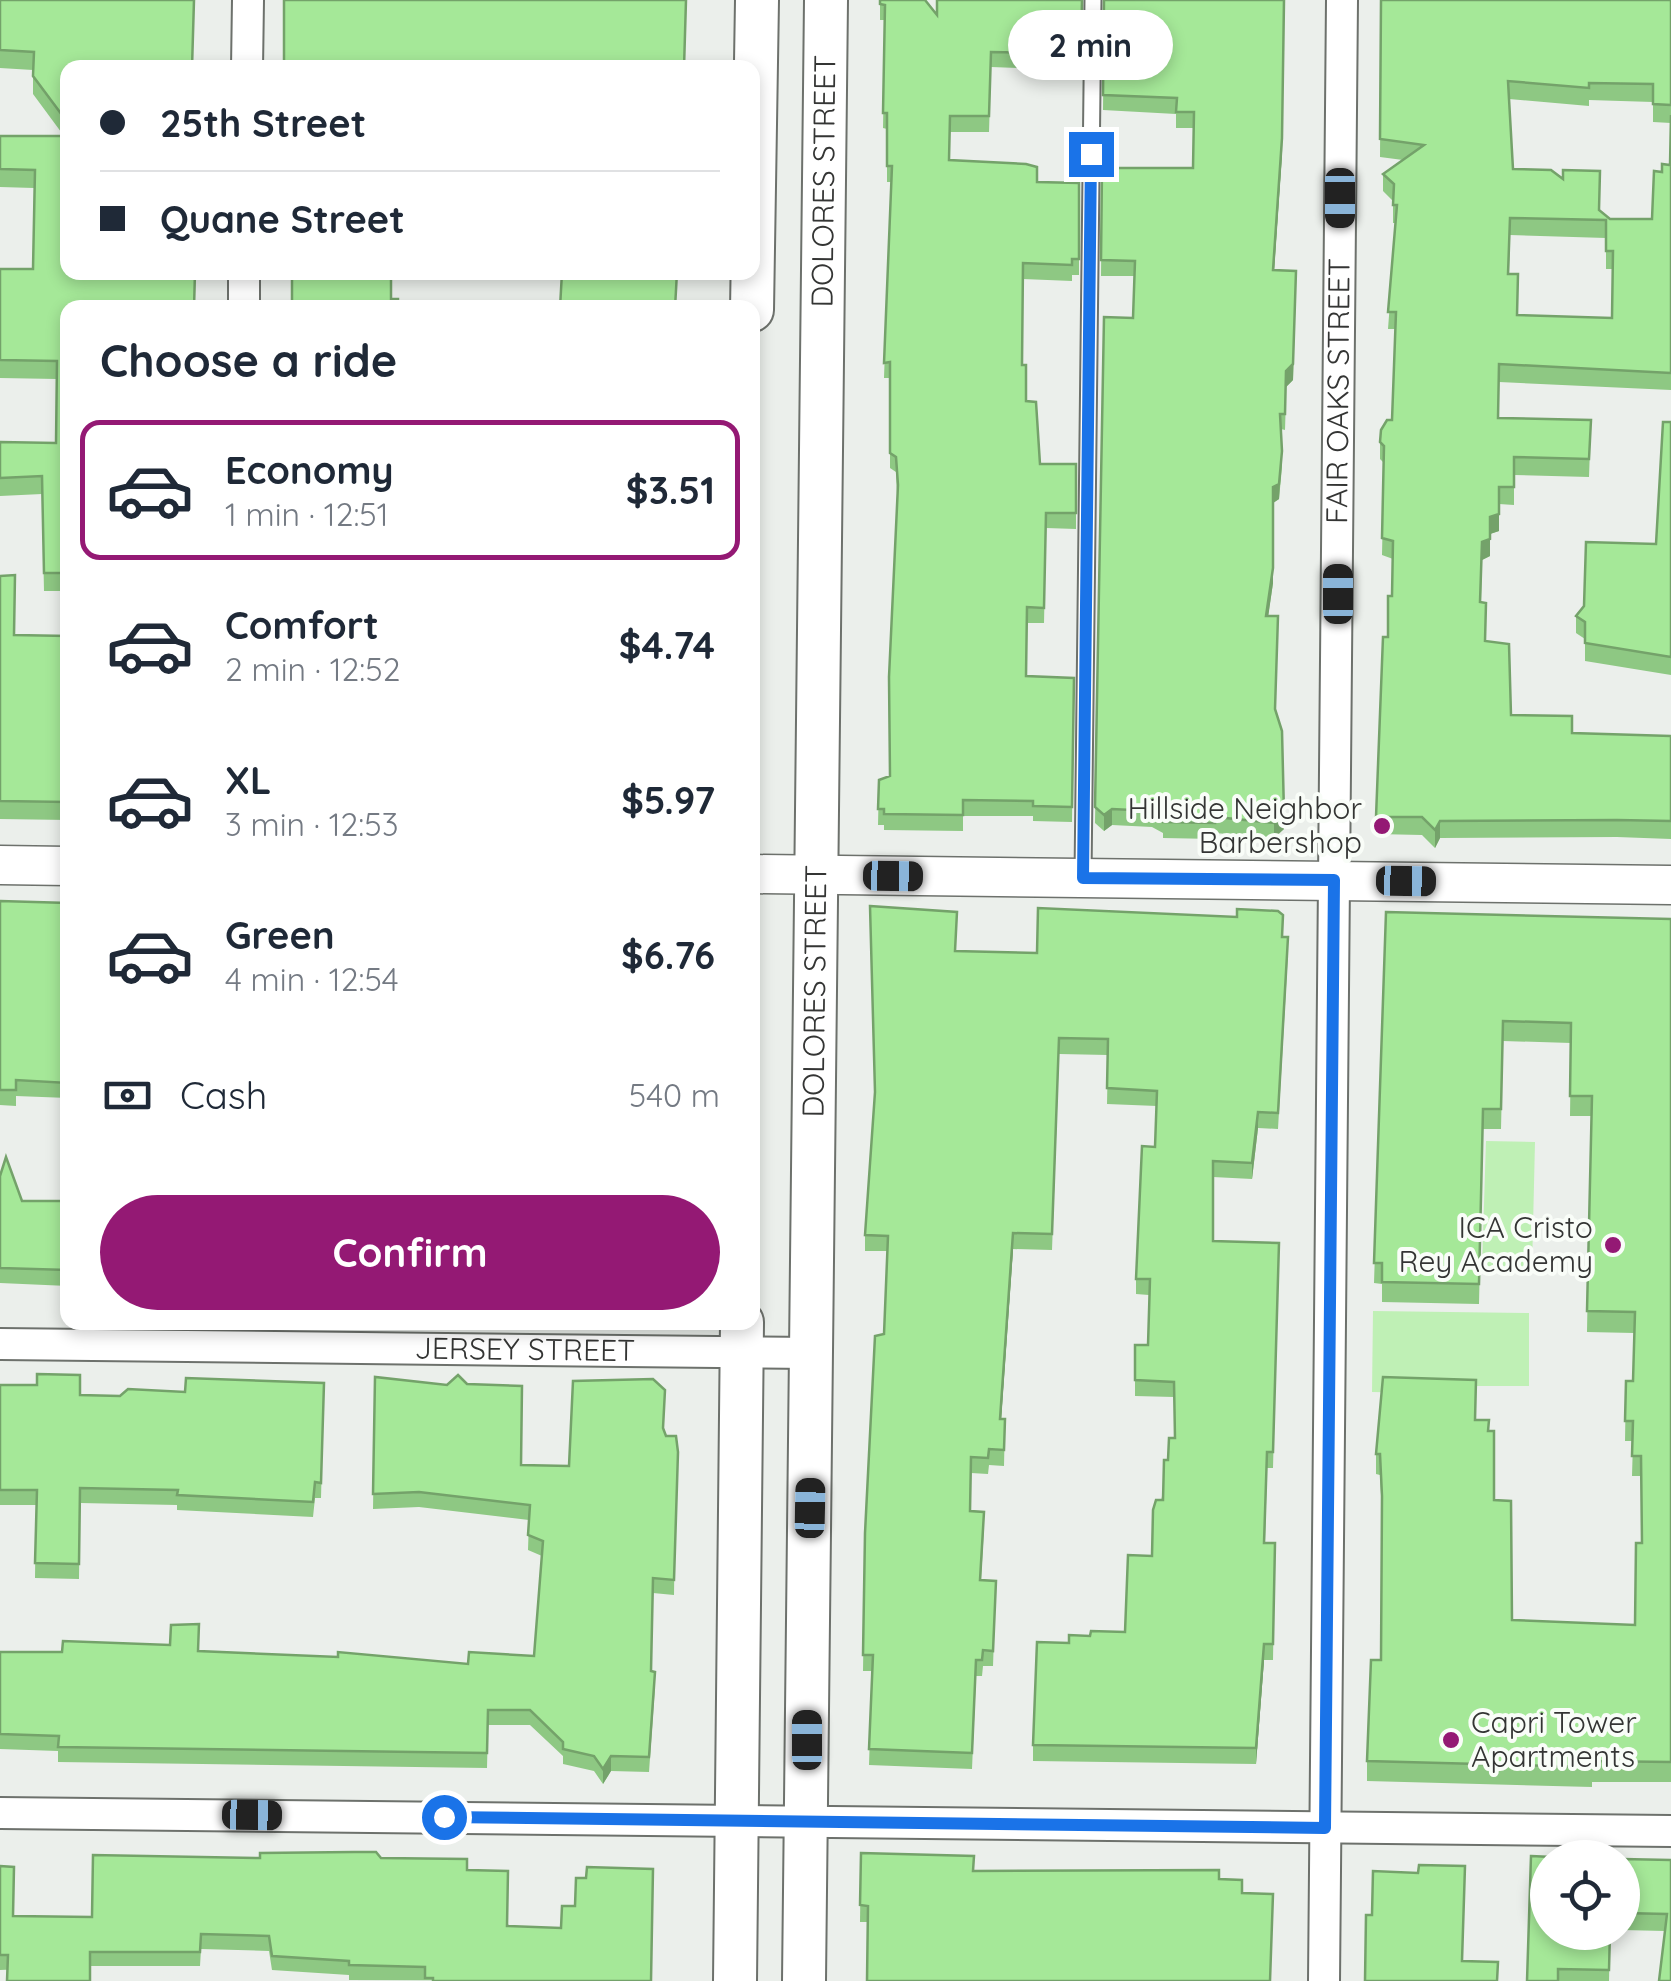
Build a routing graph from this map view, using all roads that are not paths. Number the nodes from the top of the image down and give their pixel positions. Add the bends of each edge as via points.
1 (248, 0) edge
2 (756, 0) edge
3 (826, 0) edge
4 (1092, 0) edge
5 (1342, 0) edge
6 (247, 60) edge
7 (755, 60) edge
8 (0, 865) edge
9 (60, 866) edge
10 (760, 874) edge
11 (817, 875) junction
12 (1083, 878) junction
13 (1334, 880) junction
14 (1671, 885) edge
15 (232, 1334) edge
16 (742, 1338) edge
17 (0, 1344) edge
18 (811, 1353) junction
19 (0, 1812) edge
20 (737, 1820) junction
21 (806, 1822) junction
22 (1325, 1828) junction
23 (1671, 1831) edge
24 (735, 1981) edge
25 (804, 1981) edge
26 (1324, 1981) edge

1 - 6 street
2 - 7 main road
3 - 11 main road, DOLORES STREET
4 - 12 lane
5 - 13 street, FAIR OAKS STREET
8 - 9 street
10 - 11 street
11 - 12 street
11 - 18 main road, DOLORES STREET
12 - 13 street
13 - 14 street
13 - 22 street, FAIR OAKS STREET
15 - 16 street, JERSEY STREET
15 - 17 street, JERSEY STREET
16 - 18 street, JERSEY STREET
16 - 20 main road
18 - 21 main road, DOLORES STREET
19 - 20 street
20 - 21 street
20 - 24 main road
21 - 22 street
21 - 25 main road, DOLORES STREET
22 - 23 street
22 - 26 street, FAIR OAKS STREET

